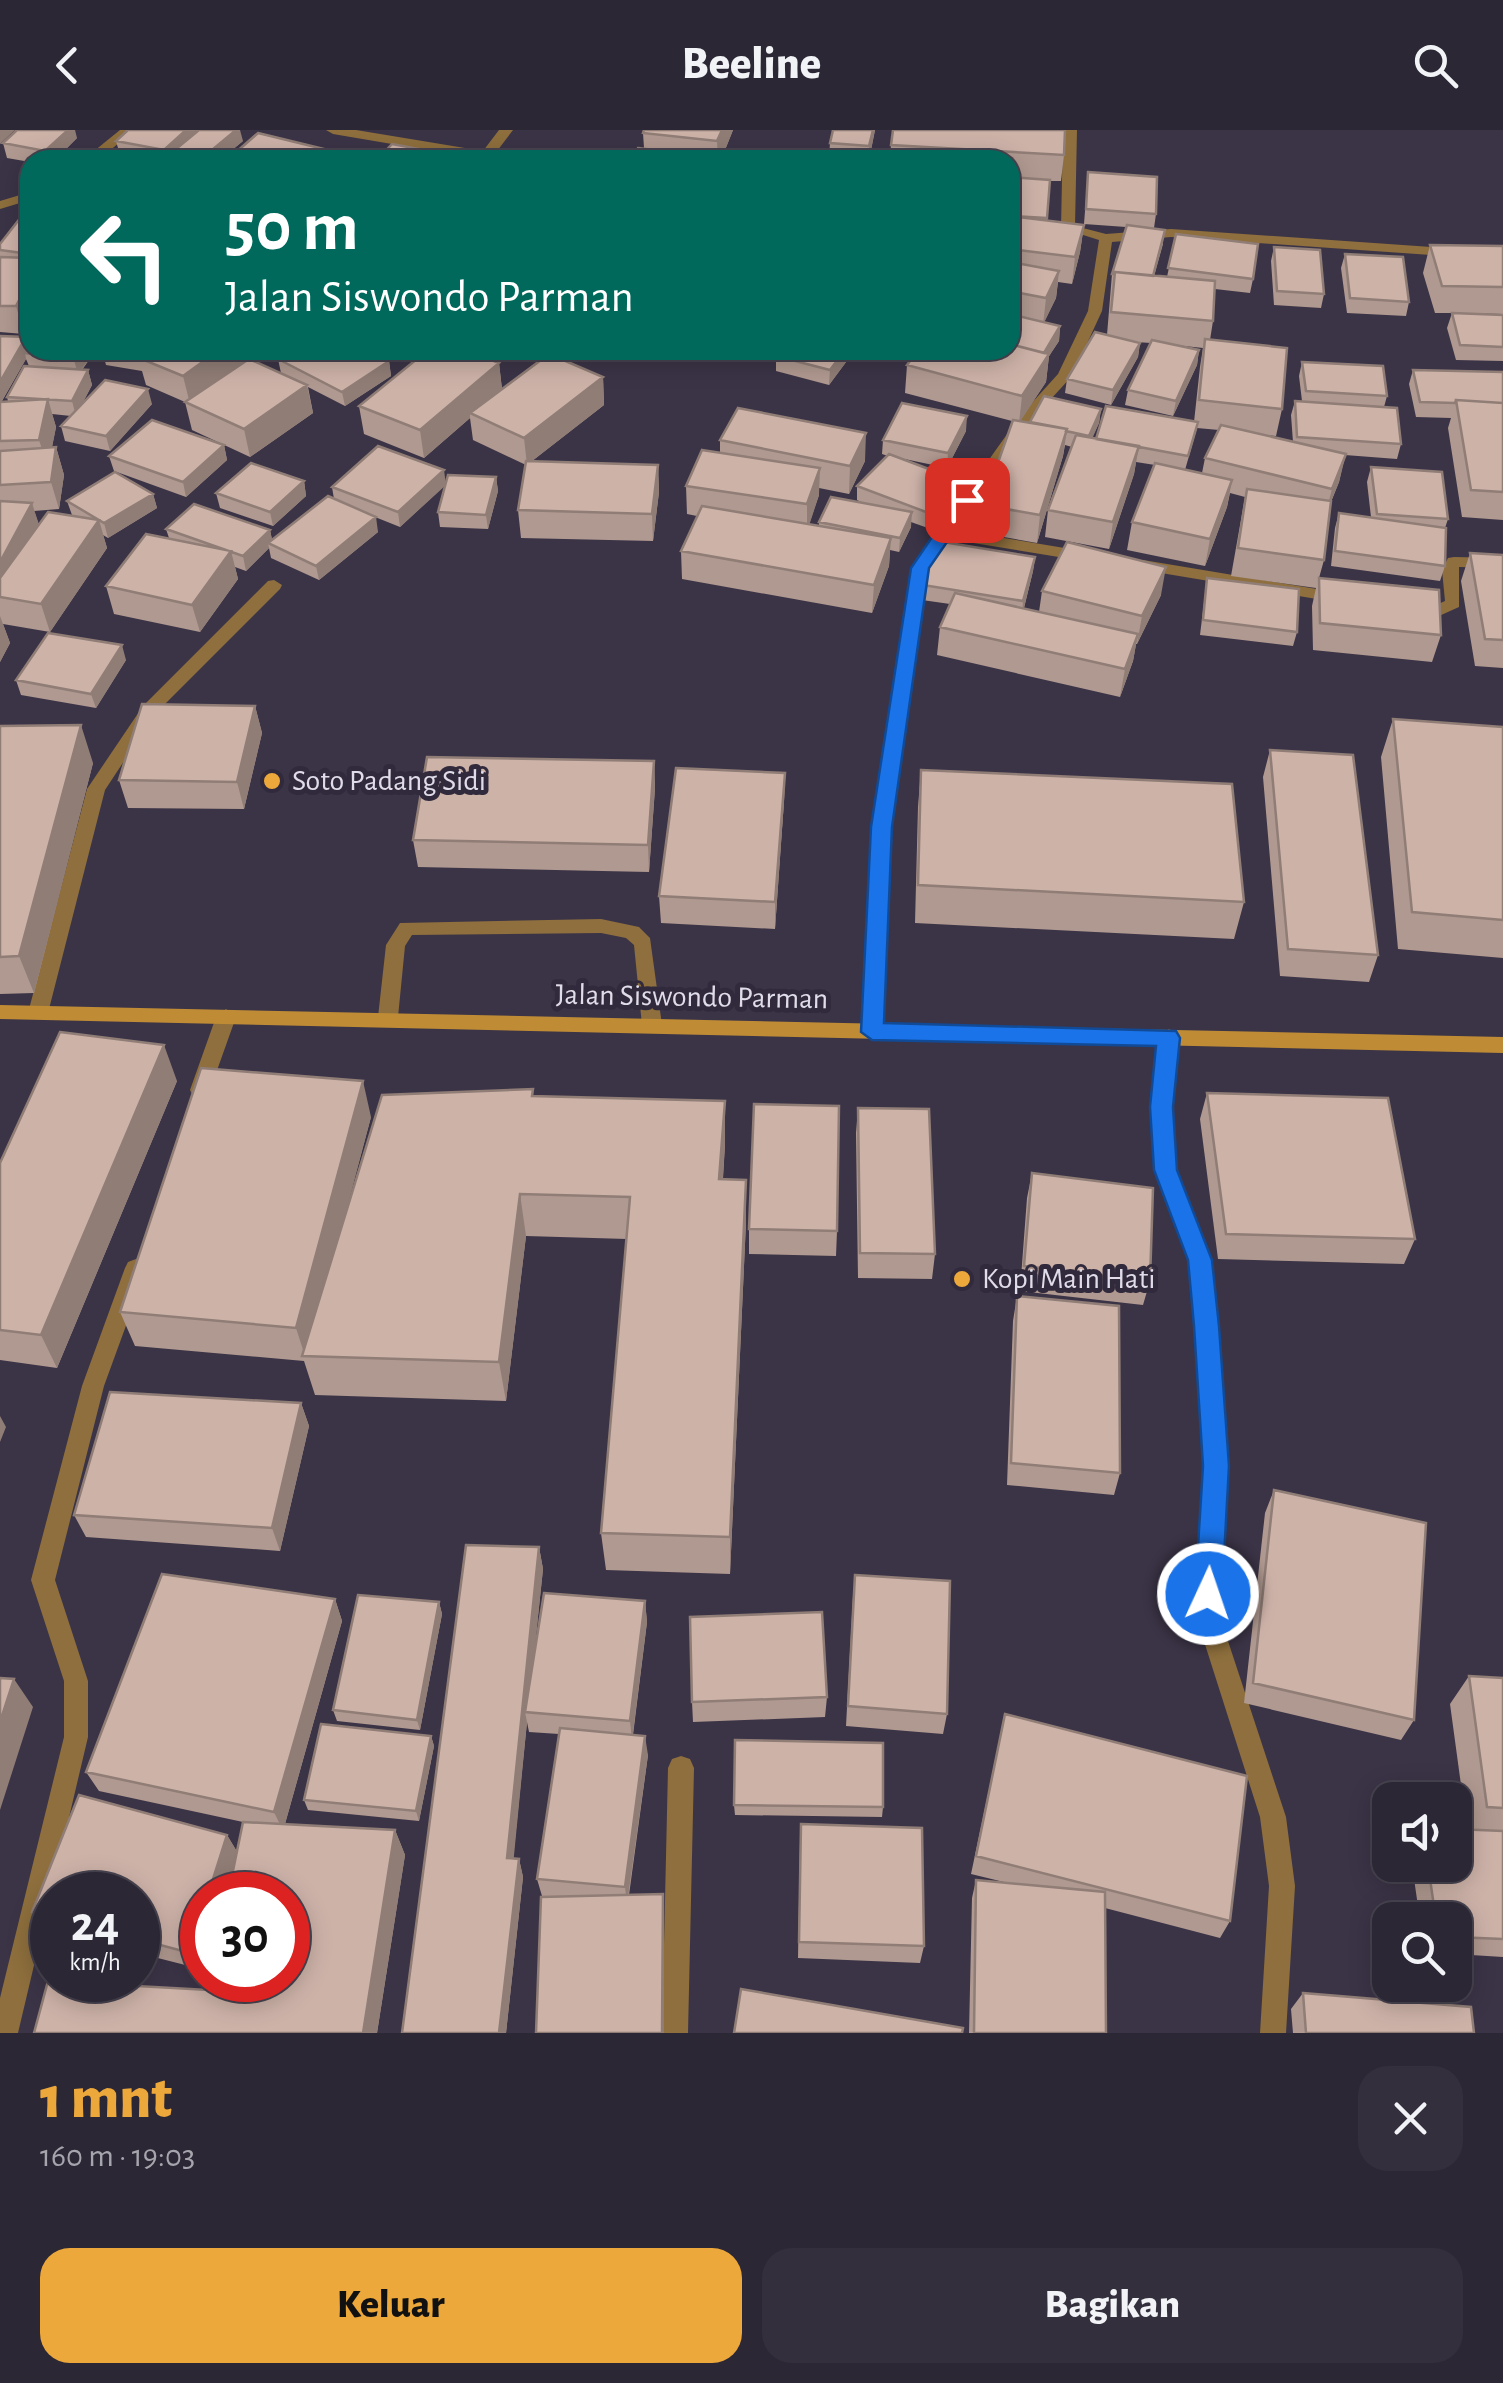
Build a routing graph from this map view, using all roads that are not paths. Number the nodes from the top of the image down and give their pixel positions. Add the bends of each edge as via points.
1 (128, 130) edge
2 (333, 130) edge
3 (506, 130) edge
4 (1070, 130) edge
5 (103, 150) edge
6 (451, 150) edge
7 (491, 150) edge
8 (1106, 238) junction
9 (1503, 256) edge
10 (943, 532) junction
11 (1114, 561) edge
12 (1503, 563) edge
13 (1134, 564) edge
14 (274, 585) dead end
15 (1362, 602) edge
16 (1400, 608) edge
17 (0, 1012) edge
18 (38, 1013) junction
19 (226, 1017) junction
20 (388, 1017) junction
21 (652, 1026) junction
22 (872, 1032) junction
23 (1168, 1038) junction
24 (1503, 1045) edge
25 (193, 1109) edge
26 (146, 1238) edge
27 (681, 1768) dead end
28 (5, 2033) edge
29 (675, 2033) edge
30 (1273, 2033) edge

1 - 5 street
2 - 6 street
3 - 7 street
4 - 8 street via 1068,228
8 - 9 street via 1171,232
8 - 10 street via 1095,311 1065,376 1025,419
10 - 11 street
10 - 22 street via 920,568 882,827
12 - 16 street via 1454,562 1453,603 1439,611
13 - 15 street
14 - 18 street via 150,710 96,789
17 - 18 street, Jalan Siswondo Parman
18 - 19 street, Jalan Siswondo Parman
19 - 20 street, Jalan Siswondo Parman
19 - 25 street
20 - 21 street, Jalan Siswondo Parman
20 - 21 street via 396,945 407,928 601,926 632,932 643,943
21 - 22 street, Jalan Siswondo Parman
22 - 23 street, Jalan Siswondo Parman
23 - 24 street, Jalan Siswondo Parman
23 - 30 street via 1166,1170 1200,1260 1206,1326 1216,1466 1208,1594 1214,1634 1273,1817 1282,1886
26 - 28 street via 93,1386 44,1580 76,1681 76,1737
27 - 29 street

